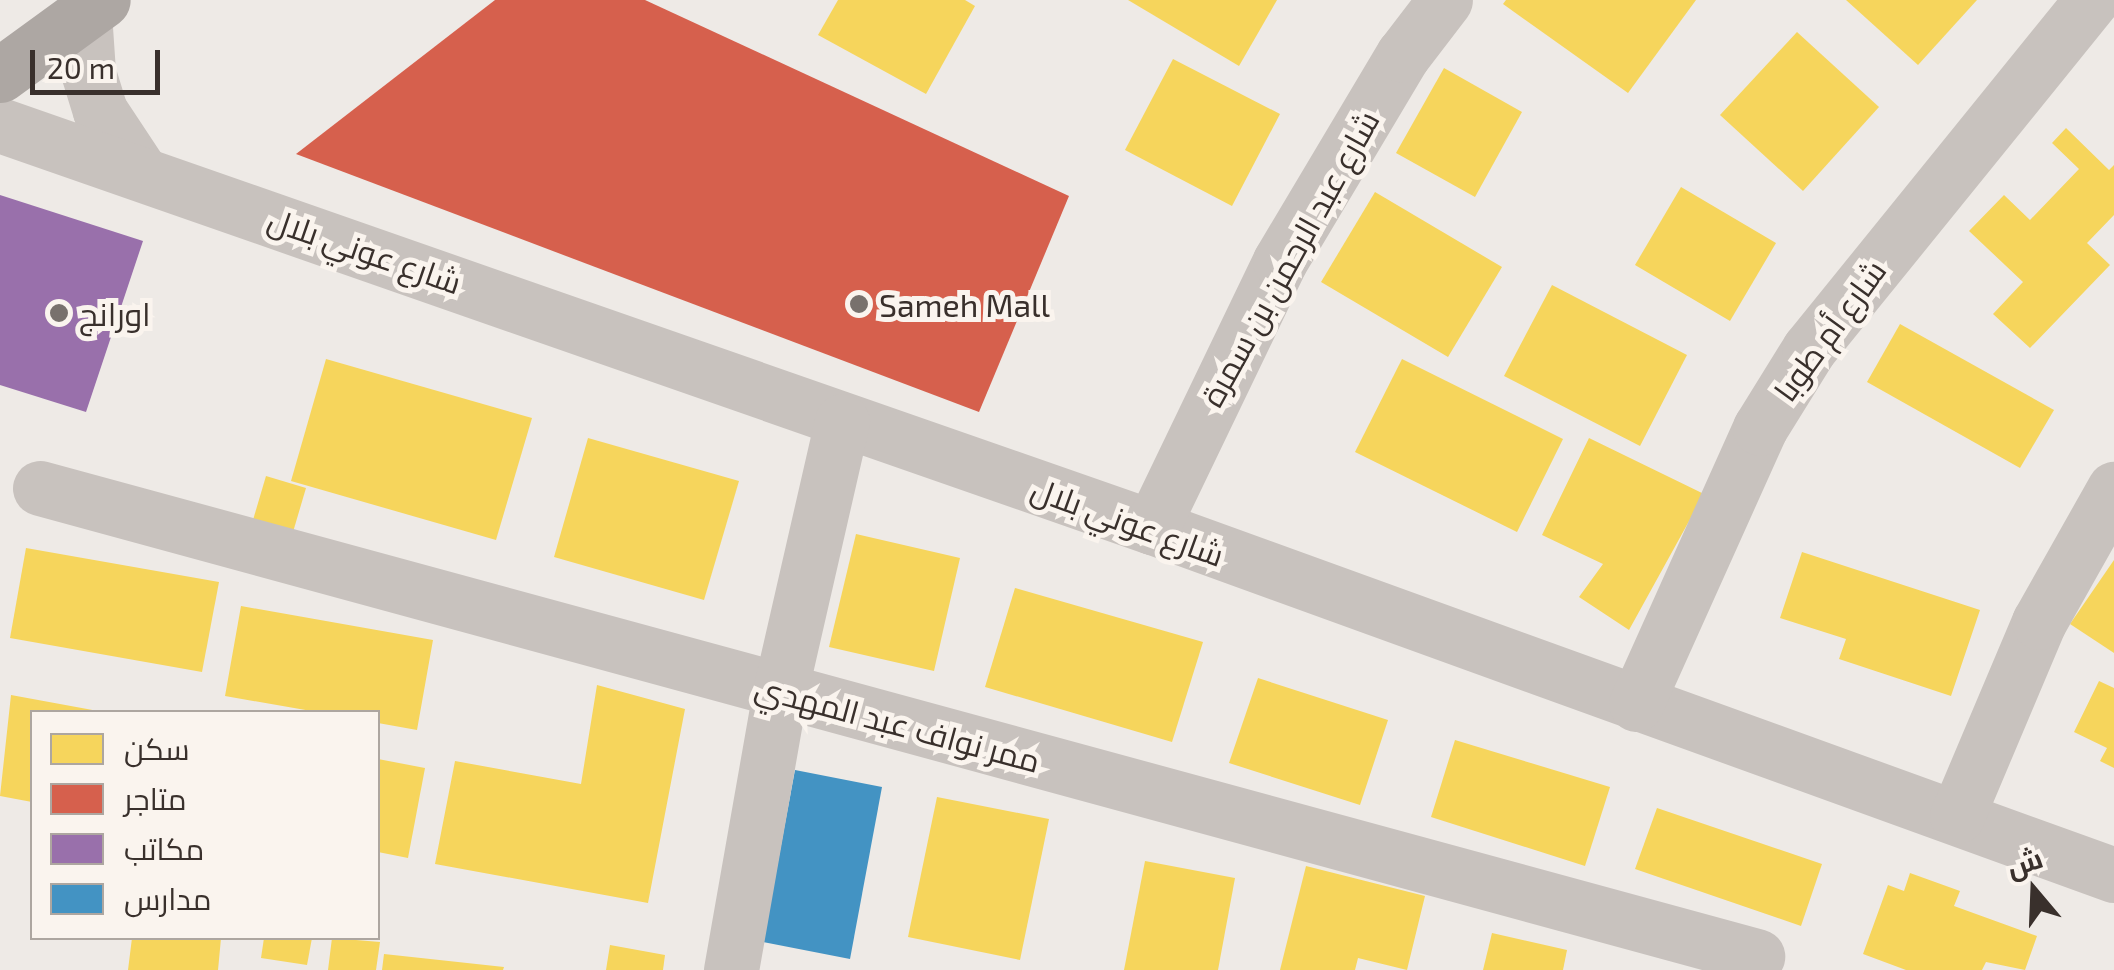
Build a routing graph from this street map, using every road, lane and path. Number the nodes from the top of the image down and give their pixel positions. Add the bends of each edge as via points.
1 (1446, 0) edge
2 (2092, 0) edge
3 (94, 7) edge
4 (0, 75) edge
5 (0, 125) edge
6 (140, 172) junction
7 (842, 421) junction
8 (40, 488) dead end
9 (2114, 489) edge
10 (1152, 527) junction
11 (780, 692) junction
12 (1636, 704) junction
13 (1957, 816) junction
14 (2114, 875) edge
15 (1756, 956) dead end
16 (731, 970) edge

1 - 10 street, شارع عبد الرحمن بن سمرة via 1403,55 1280,261
2 - 12 street, شارع أم طوبا via 1810,349 1760,428
3 - 4 main road
3 - 6 street via 88,72 100,111
5 - 6 street, شارع عوني بلال
6 - 7 street, شارع عوني بلال
7 - 10 street, شارع عوني بلال
7 - 11 street
8 - 11 street, ممر نواف عبد المهدي
9 - 13 street via 2038,622
10 - 12 street, شارع عوني بلال
11 - 15 street, ممر نواف عبد المهدي
11 - 16 street
12 - 13 street, شارع عوني بلال
13 - 14 street, شارع عوني بلال

